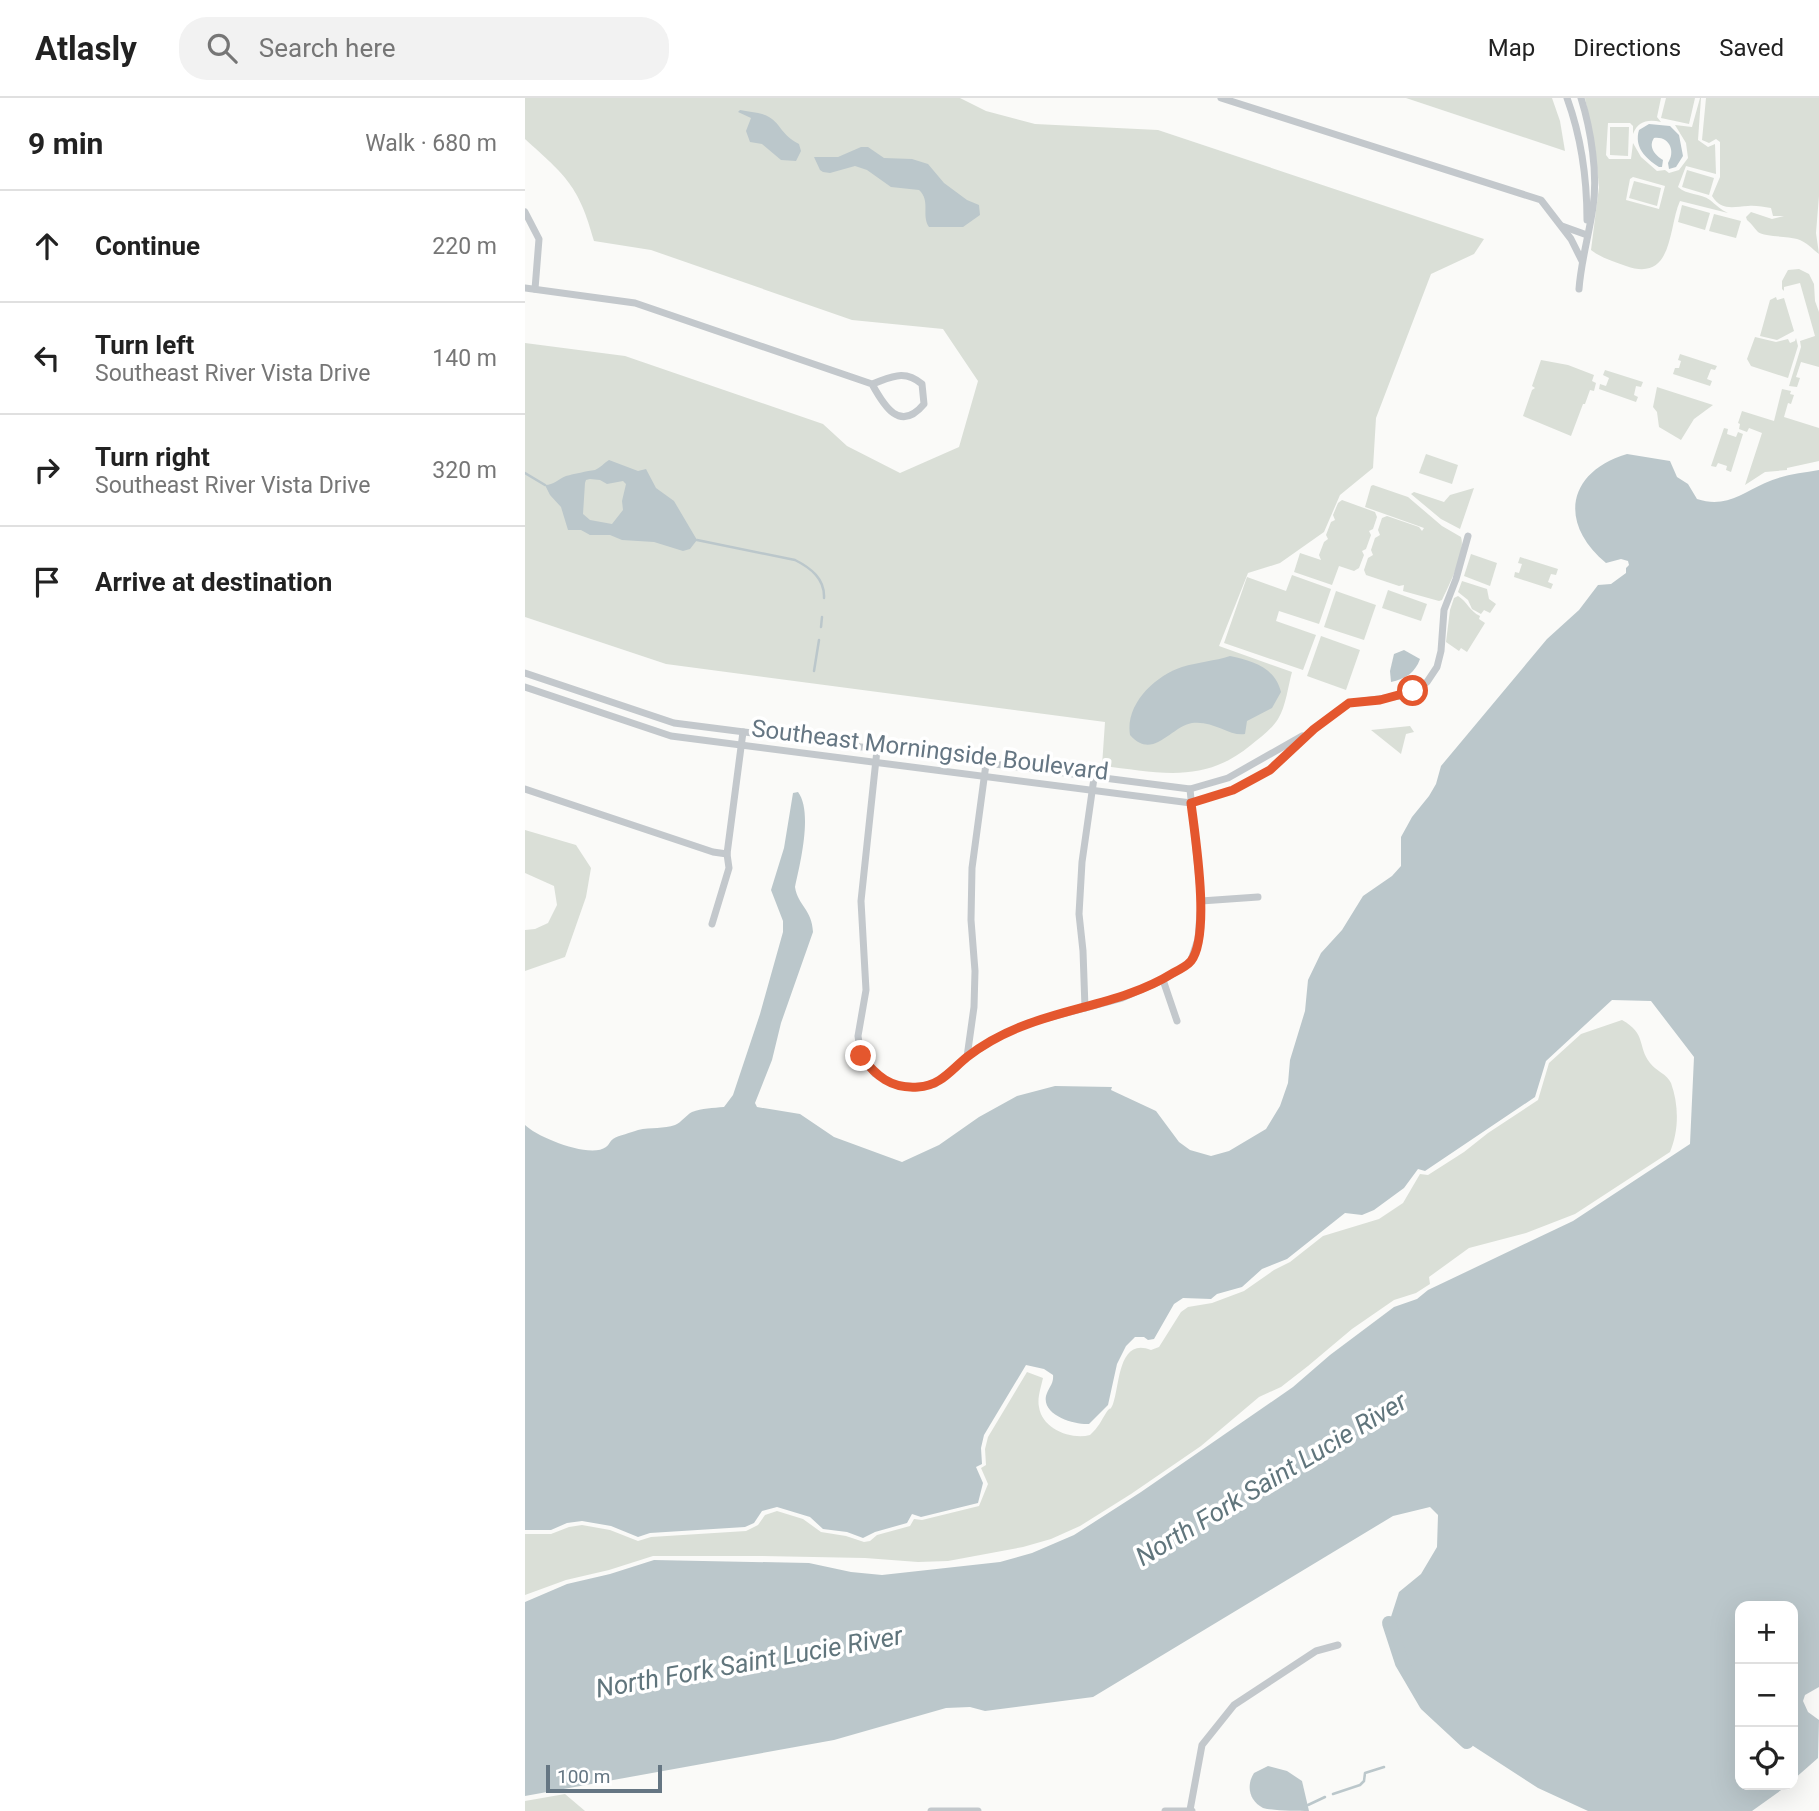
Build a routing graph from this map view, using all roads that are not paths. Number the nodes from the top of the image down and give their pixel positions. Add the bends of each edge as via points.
1 (1221, 98) edge
2 (1567, 98) edge
3 (1581, 98) edge
4 (525, 212) edge
5 (1562, 226) junction
6 (1587, 235) junction
7 (1582, 261) junction
8 (525, 288) edge
9 (535, 289) junction
10 (1579, 289) dead end
11 (872, 384) junction
12 (1468, 536) dead end
13 (525, 673) edge
14 (525, 687) edge
15 (625, 707) junction
16 (621, 720) junction
17 (1314, 729) junction
18 (743, 732) junction
19 (741, 745) junction
20 (877, 750) junction
21 (875, 763) junction
22 (986, 764) junction
23 (984, 777) junction
24 (1094, 778) junction
25 (525, 789) edge
26 (1190, 789) junction
27 (1093, 792) junction
28 (1191, 803) junction
29 (727, 854) junction
30 (1258, 897) dead end
31 (1201, 901) junction
32 (712, 924) dead end
33 (1163, 980) junction
34 (1085, 1008) junction
35 (1177, 1021) dead end
36 (967, 1057) junction
37 (1338, 1645) dead end
38 (931, 1811) edge
39 (978, 1811) edge
40 (1165, 1811) edge
41 (1191, 1811) edge

1 - 5 street via 1541,200
2 - 6 street via 1586,167
3 - 6 street via 1594,187
4 - 9 street via 539,239
5 - 6 street
5 - 7 street
6 - 7 street
7 - 10 street
8 - 9 street
9 - 11 street via 635,303
11 - 11 street via 895,415 908,417 924,404 922,384 912,376
12 - 17 street, Southeast Morningside Boulevard via 1444,610 1437,667 1427,682 1400,696 1349,703
13 - 15 street, Southeast Morningside Boulevard
14 - 16 street, Southeast Morningside Boulevard
15 - 16 street
15 - 18 street, Southeast Morningside Boulevard via 674,723
16 - 19 street, Southeast Morningside Boulevard via 671,736
17 - 26 street, Southeast Morningside Boulevard via 1228,778
17 - 28 street, Southeast Morningside Boulevard via 1270,770 1233,790
18 - 19 street
18 - 20 street, Southeast Morningside Boulevard
19 - 21 street, Southeast Morningside Boulevard
19 - 29 street
20 - 21 street
20 - 22 street, Southeast Morningside Boulevard
21 - 23 street, Southeast Morningside Boulevard
21 - 36 street via 861,901 866,990 858,1036 861,1056 875,1074 896,1085 917,1087 936,1084
22 - 23 street
22 - 24 street, Southeast Morningside Boulevard
23 - 27 street, Southeast Morningside Boulevard
23 - 36 street via 972,868 975,971
24 - 26 street, Southeast Morningside Boulevard
24 - 27 street
25 - 29 street
26 - 28 street
27 - 28 street, Southeast Morningside Boulevard
27 - 34 street via 1079,914
28 - 31 street
29 - 32 street via 729,868
30 - 31 street
31 - 33 street via 1195,953 1190,963
33 - 34 street
33 - 35 street
34 - 36 street via 1029,1023
37 - 41 street via 1317,1651 1234,1706 1202,1745
38 - 39 street
40 - 41 street

